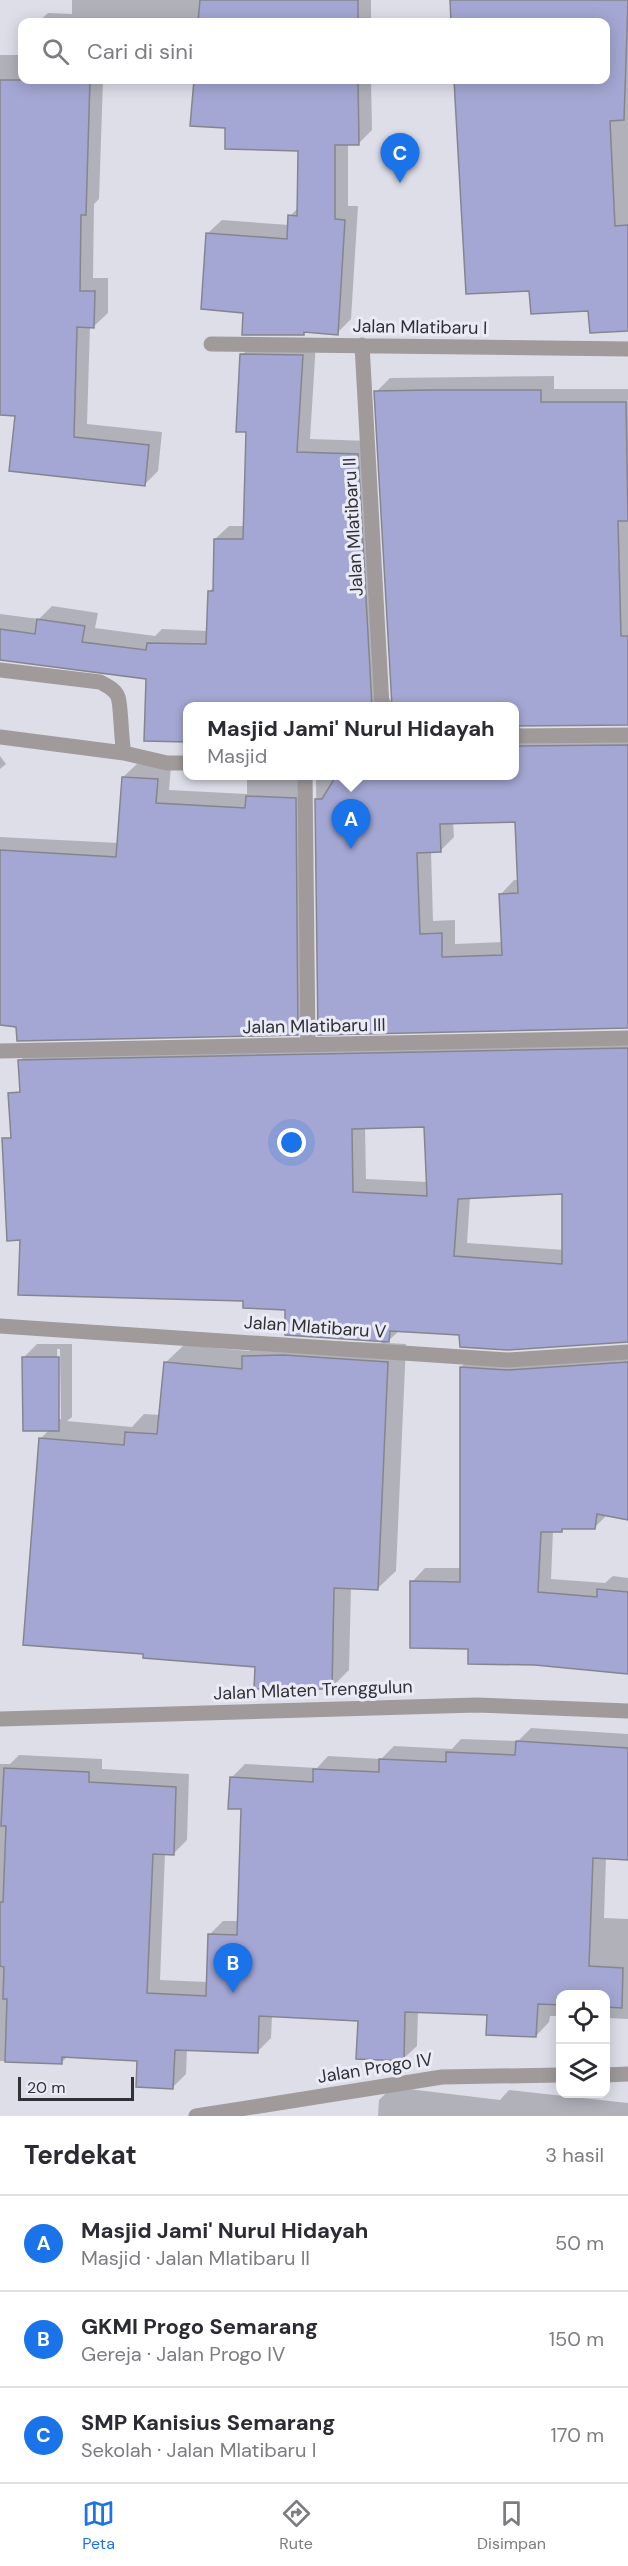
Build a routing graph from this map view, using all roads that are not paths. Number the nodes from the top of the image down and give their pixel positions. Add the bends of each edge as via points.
1 (211, 344) dead end
2 (362, 345) junction
3 (628, 349) edge
4 (0, 670) edge
5 (382, 702) edge
6 (628, 735) edge
7 (519, 736) edge
8 (0, 737) edge
9 (124, 753) junction
10 (183, 763) edge
11 (305, 780) edge
12 (628, 1038) edge
13 (308, 1045) junction
14 (0, 1051) edge
15 (0, 1326) edge
16 (628, 1352) edge
17 (628, 1712) edge
18 (0, 1719) edge
19 (610, 2074) edge
20 (628, 2074) edge
21 (556, 2075) edge
22 (196, 2116) edge

1 - 2 street, Jalan Mlatibaru I
2 - 3 street, Jalan Mlatibaru I
2 - 5 street, Jalan Mlatibaru II
4 - 9 street via 100,682 113,690 119,698
6 - 7 street
8 - 9 street
9 - 10 street
11 - 13 street
12 - 13 street, Jalan Mlatibaru III
13 - 14 street, Jalan Mlatibaru III
15 - 16 street, Jalan Mlatibaru V via 507,1359
17 - 18 street, Jalan Mlaten Trenggulun via 477,1705
19 - 20 street
21 - 22 street, Jalan Progo IV via 442,2077

